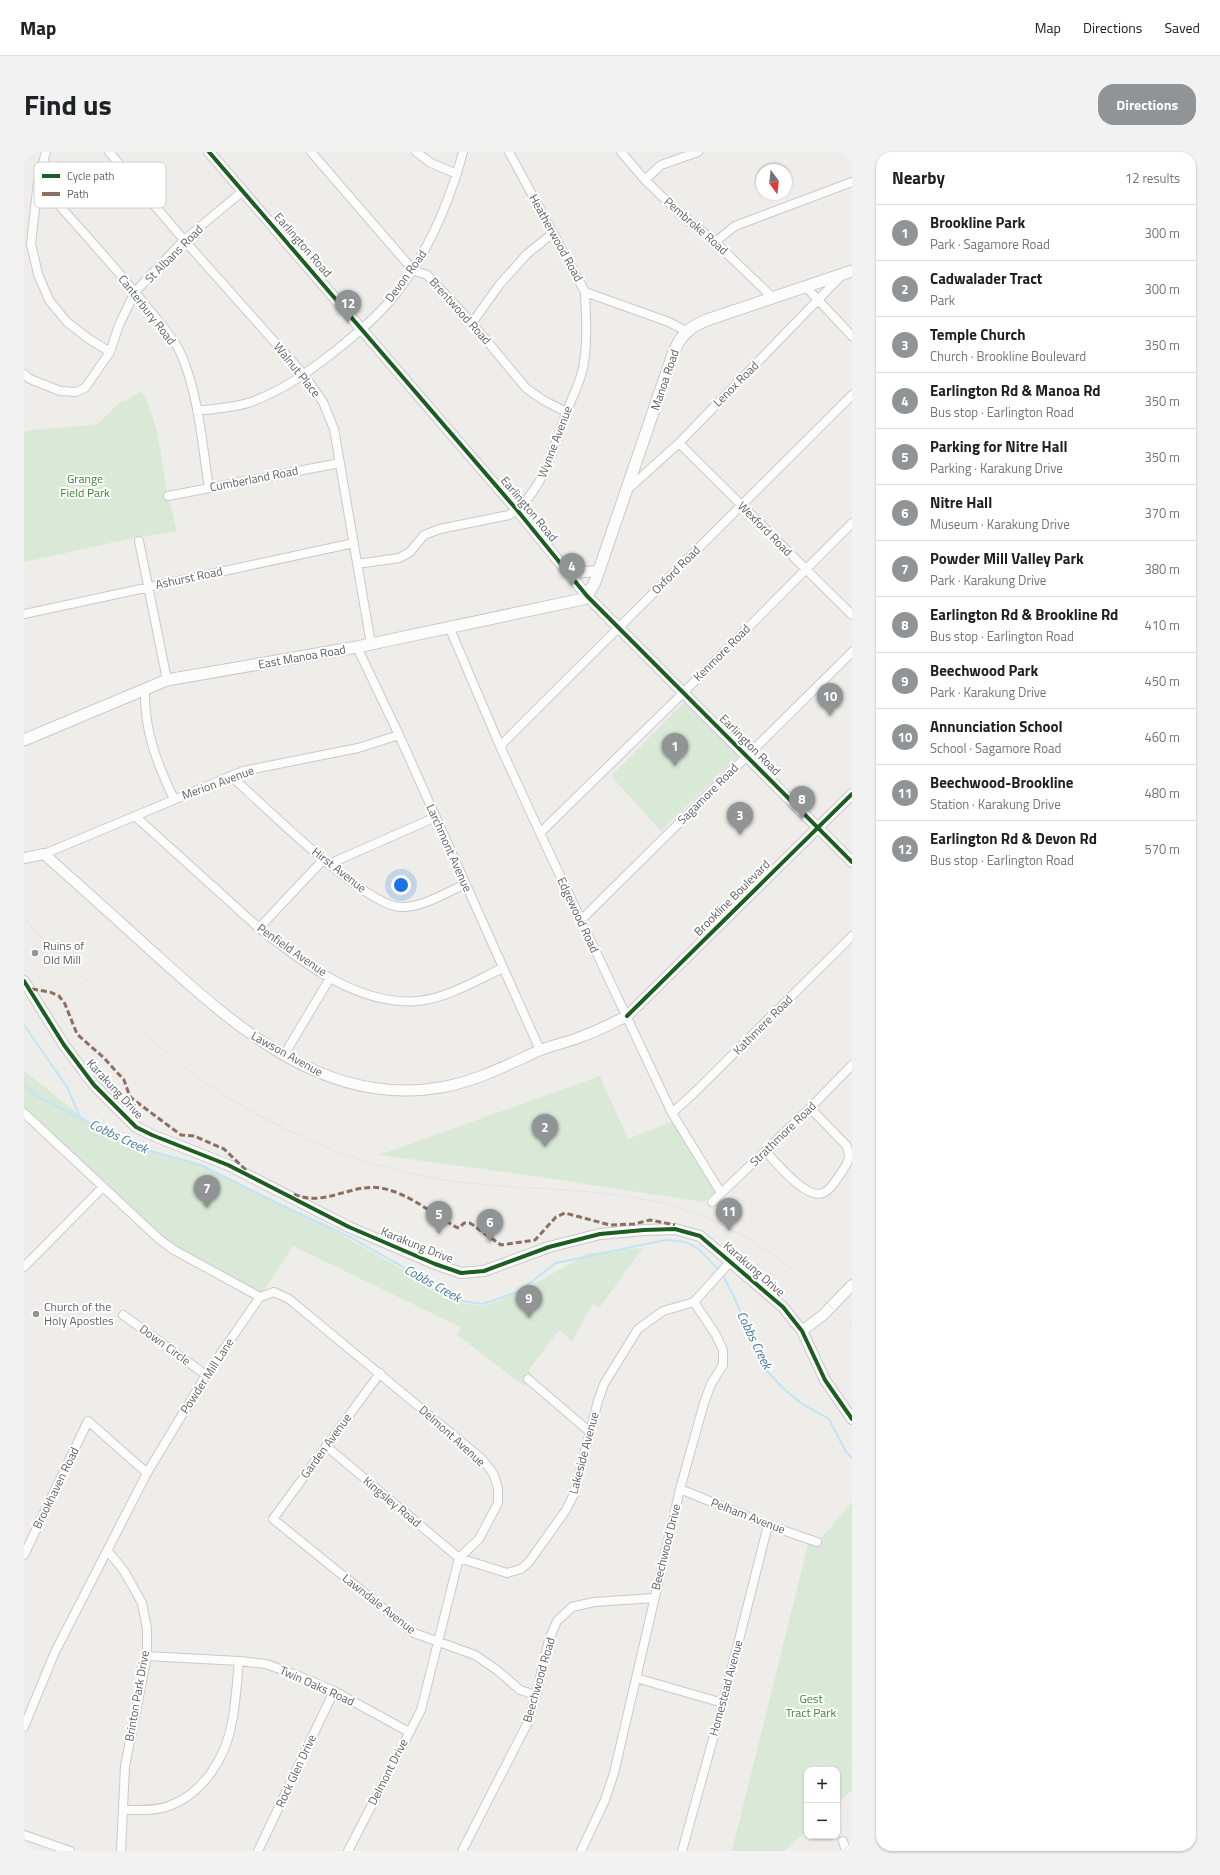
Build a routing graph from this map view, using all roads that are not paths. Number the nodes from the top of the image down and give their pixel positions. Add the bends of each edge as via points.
1 (46, 152) edge
2 (109, 152) edge
3 (209, 152) edge
4 (311, 152) edge
5 (416, 152) edge
6 (463, 152) edge
7 (509, 152) edge
8 (621, 152) edge
9 (698, 152) edge
10 (43, 162) edge
11 (118, 162) edge
12 (457, 174) junction
13 (645, 180) junction
14 (852, 182) edge
15 (243, 191) junction
16 (34, 204) edge
17 (62, 208) edge
18 (157, 208) edge
19 (553, 233) junction
20 (184, 240) junction
21 (715, 242) junction
22 (27, 245) edge
23 (413, 270) junction
24 (847, 273) edge
25 (806, 287) junction
26 (135, 292) junction
27 (585, 292) junction
28 (773, 298) junction
29 (819, 301) junction
30 (472, 323) junction
31 (362, 328) junction
32 (686, 331) junction
33 (852, 336) edge
34 (110, 352) junction
35 (24, 374) edge
36 (304, 375) junction
37 (852, 395) edge
38 (197, 411) junction
39 (566, 412) junction
40 (679, 443) junction
41 (340, 463) junction
42 (209, 488) junction
43 (626, 490) junction
44 (168, 496) dead end
45 (741, 505) junction
46 (517, 510) junction
47 (852, 523) edge
48 (139, 541) dead end
49 (354, 543) junction
50 (358, 564) junction
51 (805, 569) junction
52 (599, 571) junction
53 (569, 573) junction
54 (148, 587) junction
55 (587, 596) junction
56 (24, 614) edge
57 (852, 615) edge
58 (450, 628) junction
59 (618, 628) junction
60 (371, 644) junction
61 (357, 647) junction
62 (852, 652) edge
63 (166, 680) junction
64 (145, 690) junction
65 (684, 693) junction
66 (399, 735) junction
67 (24, 740) edge
68 (500, 746) junction
69 (747, 756) junction
70 (232, 776) junction
71 (852, 794) edge
72 (174, 799) junction
73 (135, 816) junction
74 (436, 817) junction
75 (818, 828) junction
76 (540, 833) junction
77 (44, 854) junction
78 (24, 858) edge
79 (326, 862) junction
80 (852, 862) edge
81 (465, 884) junction
82 (581, 920) junction
83 (259, 928) junction
84 (852, 936) edge
85 (503, 968) junction
86 (330, 978) junction
87 (24, 981) edge
88 (627, 1016) junction
89 (540, 1050) junction
90 (284, 1055) junction
91 (852, 1066) edge
92 (810, 1108) junction
93 (24, 1113) edge
94 (672, 1113) junction
95 (765, 1151) junction
96 (103, 1187) junction
97 (721, 1193) junction
98 (712, 1202) dead end
99 (729, 1264) junction
100 (24, 1267) edge
101 (852, 1285) edge
102 (260, 1297) junction
103 (694, 1302) junction
104 (123, 1314) dead end
105 (802, 1331) junction
106 (380, 1373) junction
107 (206, 1375) junction
108 (528, 1379) dead end
109 (852, 1419) edge
110 (590, 1432) junction
111 (326, 1446) junction
112 (147, 1473) junction
113 (680, 1489) junction
114 (273, 1519) joint
115 (768, 1525) junction
116 (817, 1542) dead end
117 (108, 1551) junction
118 (24, 1555) edge
119 (459, 1558) junction
120 (654, 1598) junction
121 (438, 1641) junction
122 (147, 1656) junction
123 (239, 1661) junction
124 (636, 1678) junction
125 (334, 1691) junction
126 (536, 1695) junction
127 (723, 1703) junction
128 (24, 1726) edge
129 (409, 1732) junction
130 (124, 1810) junction
131 (24, 1835) edge
132 (843, 1841) dead end
133 (70, 1851) edge
134 (122, 1851) edge
135 (258, 1851) edge
136 (348, 1851) edge
137 (462, 1851) edge
138 (582, 1851) edge
139 (682, 1851) edge
140 (846, 1851) edge

1 - 10 street
2 - 11 street, Walnut Place
3 - 15 street, Earlington Road
4 - 23 street, Brentwood Road
5 - 12 street via 431,163
6 - 12 street, Devon Road
7 - 19 street, Heatherwood Road
8 - 13 street, Pembroke Road
9 - 13 street via 661,165
12 - 23 street, Devon Road via 431,241
13 - 21 street, Pembroke Road via 678,212
14 - 21 street via 735,226
15 - 20 street, St Albans Road
15 - 31 street, Earlington Road
16 - 22 street
17 - 26 street, Canterbury Road
18 - 20 street, Walnut Place
19 - 27 street, Heatherwood Road
19 - 30 street via 522,259
20 - 26 street, St Albans Road
20 - 36 street, Walnut Place
21 - 28 street, Pembroke Road
22 - 34 street via 49,300 67,322
23 - 30 street, Brentwood Road via 427,275
23 - 31 street, Devon Road via 393,297
24 - 25 main road
24 - 29 street, Lenox Road
25 - 28 main road
25 - 29 street
26 - 34 street, St Albans Road via 118,325
26 - 38 street, Canterbury Road via 180,353 189,376
27 - 32 street, Heatherwood Road via 669,322
27 - 39 street, Wynne Avenue via 587,339 583,370
28 - 32 main road via 702,322
29 - 33 street
29 - 40 street, Lenox Road
30 - 39 street, Brentwood Road via 526,388
31 - 36 street, Devon Road
31 - 46 street, Earlington Road
32 - 43 main road, Manoa Road via 673,354
34 - 35 street, St Albans Road via 85,388 76,392 60,391
36 - 38 street, Devon Road via 249,403
36 - 41 street, Walnut Place via 323,402 334,430
37 - 45 street, Oxford Road
38 - 42 street, Canterbury Road
39 - 46 street, Wynne Avenue via 551,457 538,484
40 - 43 street, Lenox Road
40 - 45 street, Wexford Road
41 - 42 street, Cumberland Road
41 - 49 street, Walnut Place
42 - 44 street, Cumberland Road
43 - 52 main road, Manoa Road
45 - 51 street, Wexford Road
45 - 59 street, Oxford Road
46 - 50 street, Wynne Avenue via 509,515 424,535 410,552 399,558
46 - 53 street, Earlington Road
47 - 51 street, Kenmore Road
48 - 54 street
49 - 50 street, Walnut Place
49 - 54 street, Ashurst Road
50 - 60 street, Walnut Place
51 - 57 street, Wexford Road
51 - 65 street, Kenmore Road
52 - 53 street
52 - 55 main road, Manoa Road
53 - 55 street, Earlington Road
54 - 56 street, Ashurst Road
54 - 63 street
55 - 58 main road, East Manoa Road via 577,602
55 - 59 street, Earlington Road
58 - 60 main road, East Manoa Road
58 - 68 street, Edgewood Road
59 - 65 street, Earlington Road
59 - 68 street, Oxford Road
60 - 61 main road, East Manoa Road
61 - 63 main road, East Manoa Road
61 - 66 street, Larchmont Avenue
62 - 69 street, Sagamore Road
63 - 64 main road, East Manoa Road
64 - 67 main road, East Manoa Road
64 - 72 street via 144,711 149,734 158,766
65 - 69 street, Earlington Road
65 - 76 street, Kenmore Road
66 - 70 street, Merion Avenue via 358,748 243,771
66 - 74 street, Larchmont Avenue
68 - 76 street, Edgewood Road
69 - 75 street, Earlington Road
69 - 82 street, Sagamore Road
70 - 72 street, Merion Avenue
70 - 79 street, Hirst Avenue
71 - 75 street, Brookline Boulevard
72 - 73 street, Merion Avenue
73 - 77 street, Merion Avenue
73 - 83 street, Penfield Avenue
74 - 79 street
74 - 81 street, Larchmont Avenue
75 - 80 street, Earlington Road
75 - 88 street, Brookline Boulevard
76 - 82 street, Edgewood Road
77 - 78 street
77 - 90 street, Lawson Avenue via 202,997 242,1028
79 - 81 street, Hirst Avenue via 369,893 398,908 411,907
79 - 83 street
81 - 85 street, Larchmont Avenue
82 - 88 street, Edgewood Road
83 - 86 street, Penfield Avenue
84 - 94 street, Kathmere Road
85 - 86 street, Penfield Avenue via 459,988 419,1000 382,998 363,993
85 - 89 street, Larchmont Avenue
86 - 90 street
87 - 99 street, Karakung Drive via 64,1046 94,1085 136,1127 228,1165 349,1227 434,1264 461,1272 484,1271 550,1247 600,1234 675,1229 700,1236
88 - 89 street, Lawson Avenue via 585,1036
88 - 94 street, Edgewood Road
89 - 90 street, Lawson Avenue via 470,1081 420,1090 394,1090 353,1084 327,1076
91 - 92 street, Strathmore Road
92 - 95 street, Strathmore Road
92 - 95 street via 850,1152 848,1162 832,1187 822,1194 814,1194 801,1188
93 - 96 street
94 - 97 street, Edgewood Road
95 - 97 street, Strathmore Road
96 - 100 street
96 - 102 street via 174,1250
97 - 98 street, Strathmore Road
99 - 103 street
99 - 105 street, Karakung Drive via 783,1307
101 - 105 street via 823,1315
102 - 106 street, Delmont Avenue via 274,1292 289,1299
102 - 107 street, Powder Mill Lane
103 - 110 street, Lakeside Avenue via 663,1311 638,1329 604,1384
103 - 113 street, Beechwood Drive via 723,1350 723,1365 704,1402
104 - 107 street, Down Circle
105 - 109 street, Karakung Drive via 825,1380
106 - 111 street, Garden Avenue
106 - 119 street, Delmont Avenue via 481,1458 493,1473 498,1488 498,1503 479,1538
107 - 112 street, Powder Mill Lane
108 - 110 street
110 - 119 street, Lakeside Avenue via 574,1494 566,1510 521,1570 507,1573
111 - 114 street, Garden Avenue
111 - 119 street, Kingsley Road
112 - 117 street, Powder Mill Lane
112 - 118 street, Brookhaven Road via 88,1421
113 - 115 street, Pelham Avenue
113 - 120 street, Beechwood Drive
114 - 121 street, Lawndale Avenue via 414,1634
115 - 116 street, Pelham Avenue
115 - 127 street, Homestead Avenue
117 - 122 street, Brinton Park Drive via 124,1571 142,1603 147,1629
117 - 128 street, Powder Mill Lane via 55,1652
119 - 121 street
120 - 124 street, Beechwood Drive
120 - 126 street, Beechwood Road via 594,1602 572,1607 557,1621 549,1640
121 - 126 street, Lawndale Avenue via 475,1655 520,1690
121 - 129 street, Delmont Drive via 421,1710
122 - 123 street, Twin Oaks Road
122 - 130 street, Brinton Park Drive via 125,1766
123 - 125 street, Twin Oaks Road via 266,1664
123 - 130 street via 232,1722 224,1750 212,1772 193,1792 169,1806 147,1810
124 - 127 street
124 - 138 street, Beechwood Drive via 614,1773
125 - 129 street, Twin Oaks Road
125 - 135 street, Rock Glen Drive
126 - 137 street, Beechwood Road via 527,1724
127 - 139 street, Homestead Avenue
129 - 136 street, Delmont Drive
130 - 134 street, Brinton Park Drive
131 - 133 street
132 - 140 street

